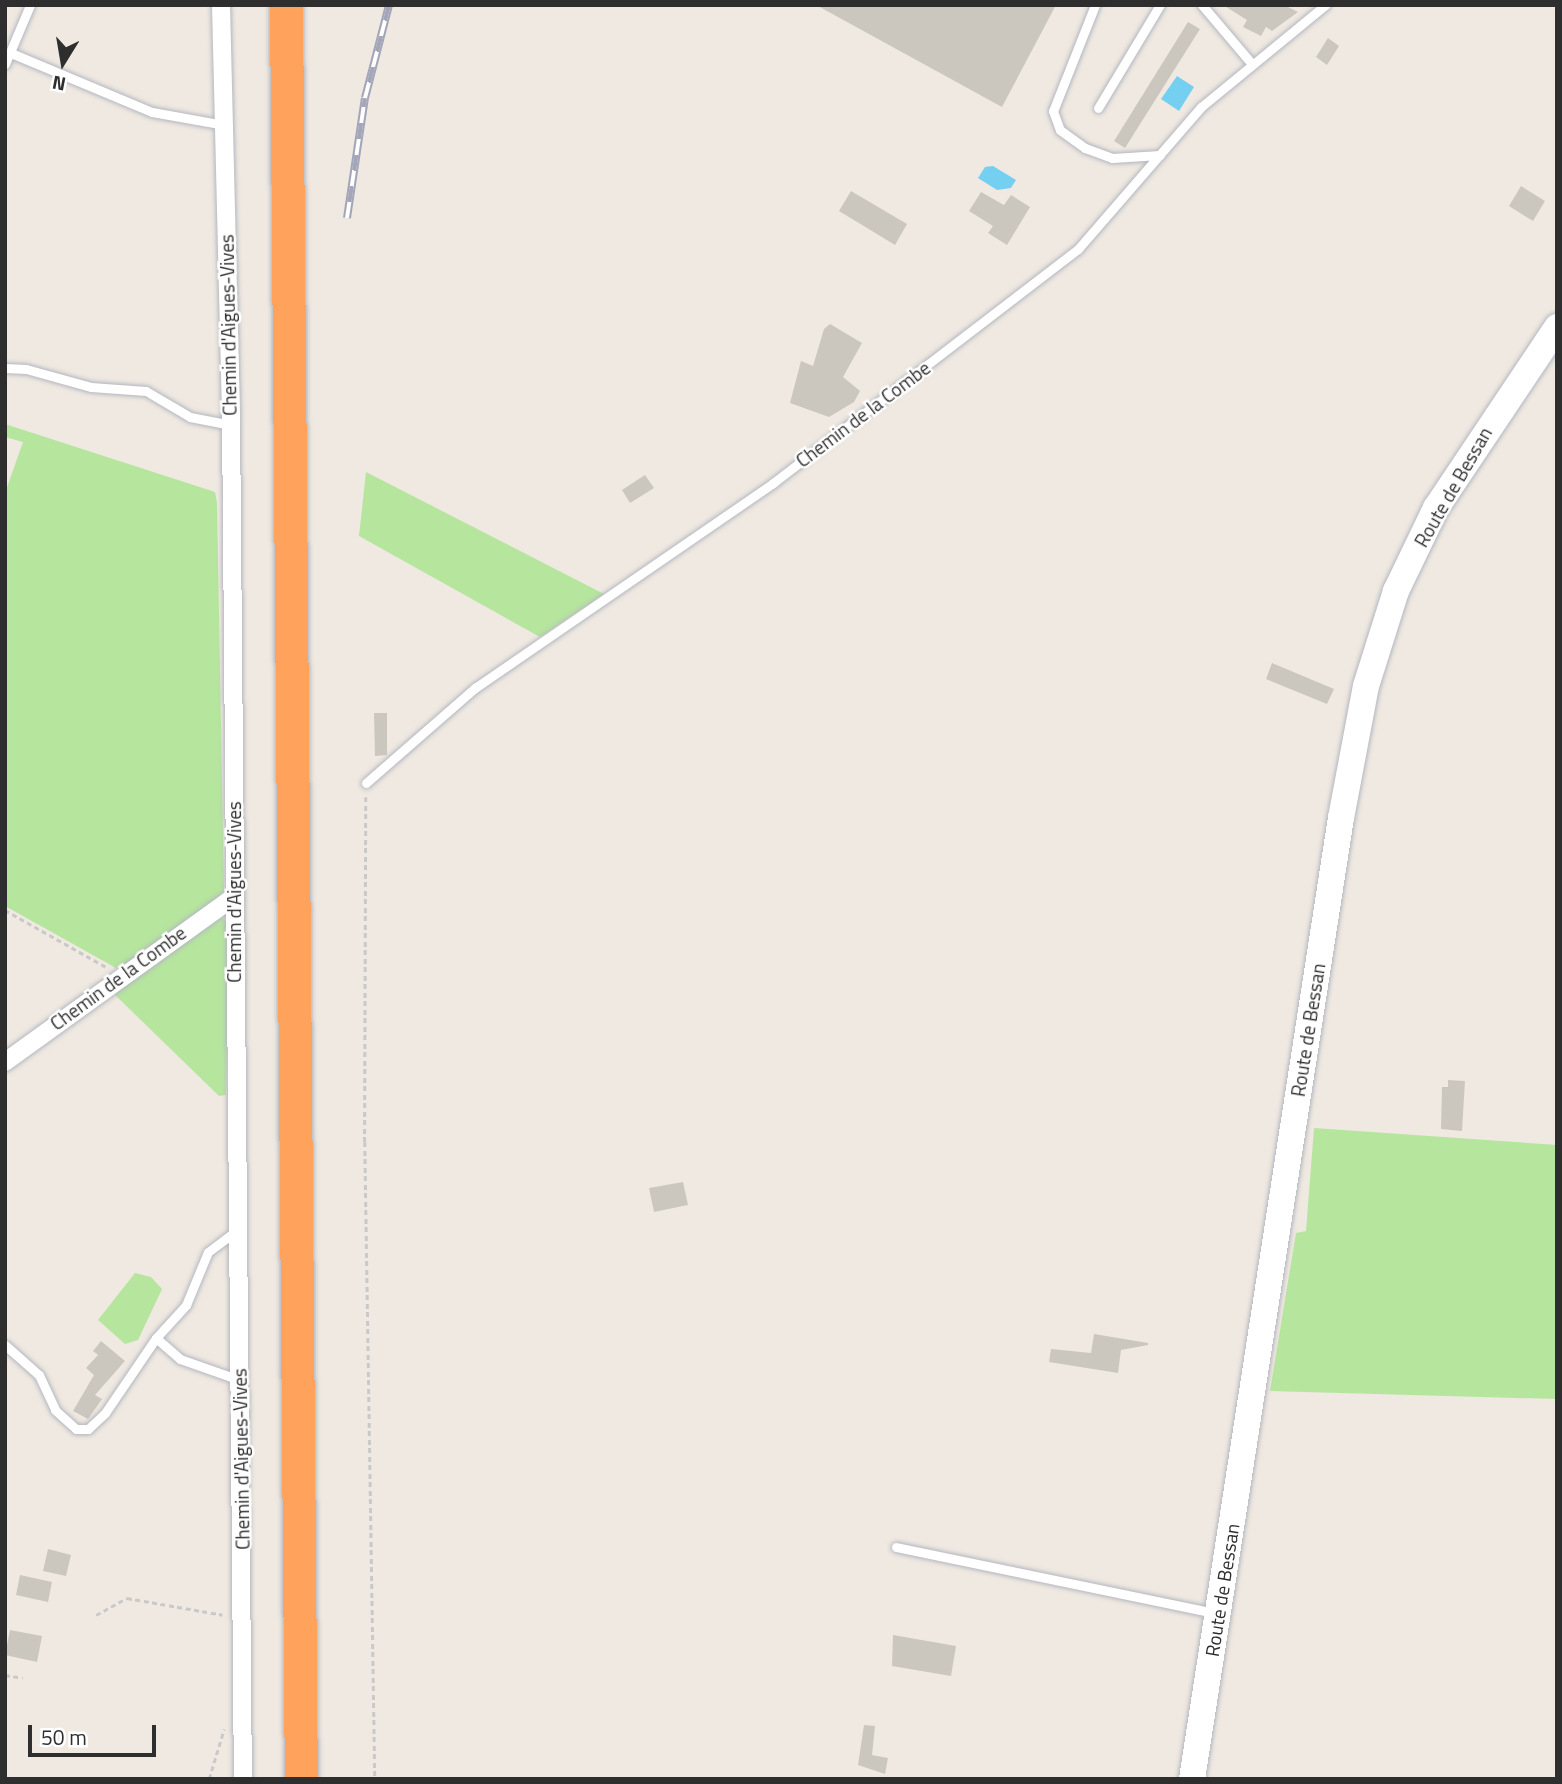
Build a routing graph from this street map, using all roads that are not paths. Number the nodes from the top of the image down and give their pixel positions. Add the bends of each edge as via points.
1 (30, 5) edge
2 (221, 5) edge
3 (286, 5) edge
4 (1095, 5) edge
5 (1160, 5) edge
6 (1202, 5) edge
7 (1325, 5) edge
8 (10, 53) junction
9 (5, 64) edge
10 (1252, 64) junction
11 (1098, 108) dead end
12 (224, 125) junction
13 (1160, 155) junction
14 (1557, 327) edge
15 (5, 368) edge
16 (231, 425) junction
17 (366, 783) road end
18 (234, 897) junction
19 (5, 1062) edge
20 (237, 1230) junction
21 (156, 1338) junction
22 (5, 1345) edge
23 (240, 1380) junction
24 (897, 1547) dead end
25 (1218, 1613) junction
26 (243, 1779) edge
27 (302, 1779) edge
28 (1192, 1779) edge

1 - 8 lane
2 - 12 street, Chemin d'Aigues-Vives
3 - 27 highway
4 - 13 lane via 1053,111 1060,130 1085,148 1112,158
5 - 11 lane
6 - 10 lane
7 - 10 lane, Chemin de la Combe
8 - 9 lane
8 - 12 lane via 152,112
10 - 13 lane, Chemin de la Combe via 1201,107
12 - 16 street, Chemin d'Aigues-Vives
13 - 17 lane, Chemin de la Combe via 1078,249 773,483 475,688
14 - 25 street, Route de Bessan via 1436,508 1396,591 1366,686 1341,818
15 - 16 lane via 26,369 91,387 146,391 190,417
16 - 18 street, Chemin d'Aigues-Vives
18 - 19 street, Chemin de la Combe
18 - 20 street, Chemin d'Aigues-Vives
20 - 21 lane via 208,1252 186,1305
20 - 23 street, Chemin d'Aigues-Vives
21 - 22 lane via 88,1429 76,1429 55,1410 39,1375
21 - 23 lane via 180,1359
23 - 26 street, Chemin d'Aigues-Vives
24 - 25 lane
25 - 28 street, Route de Bessan

